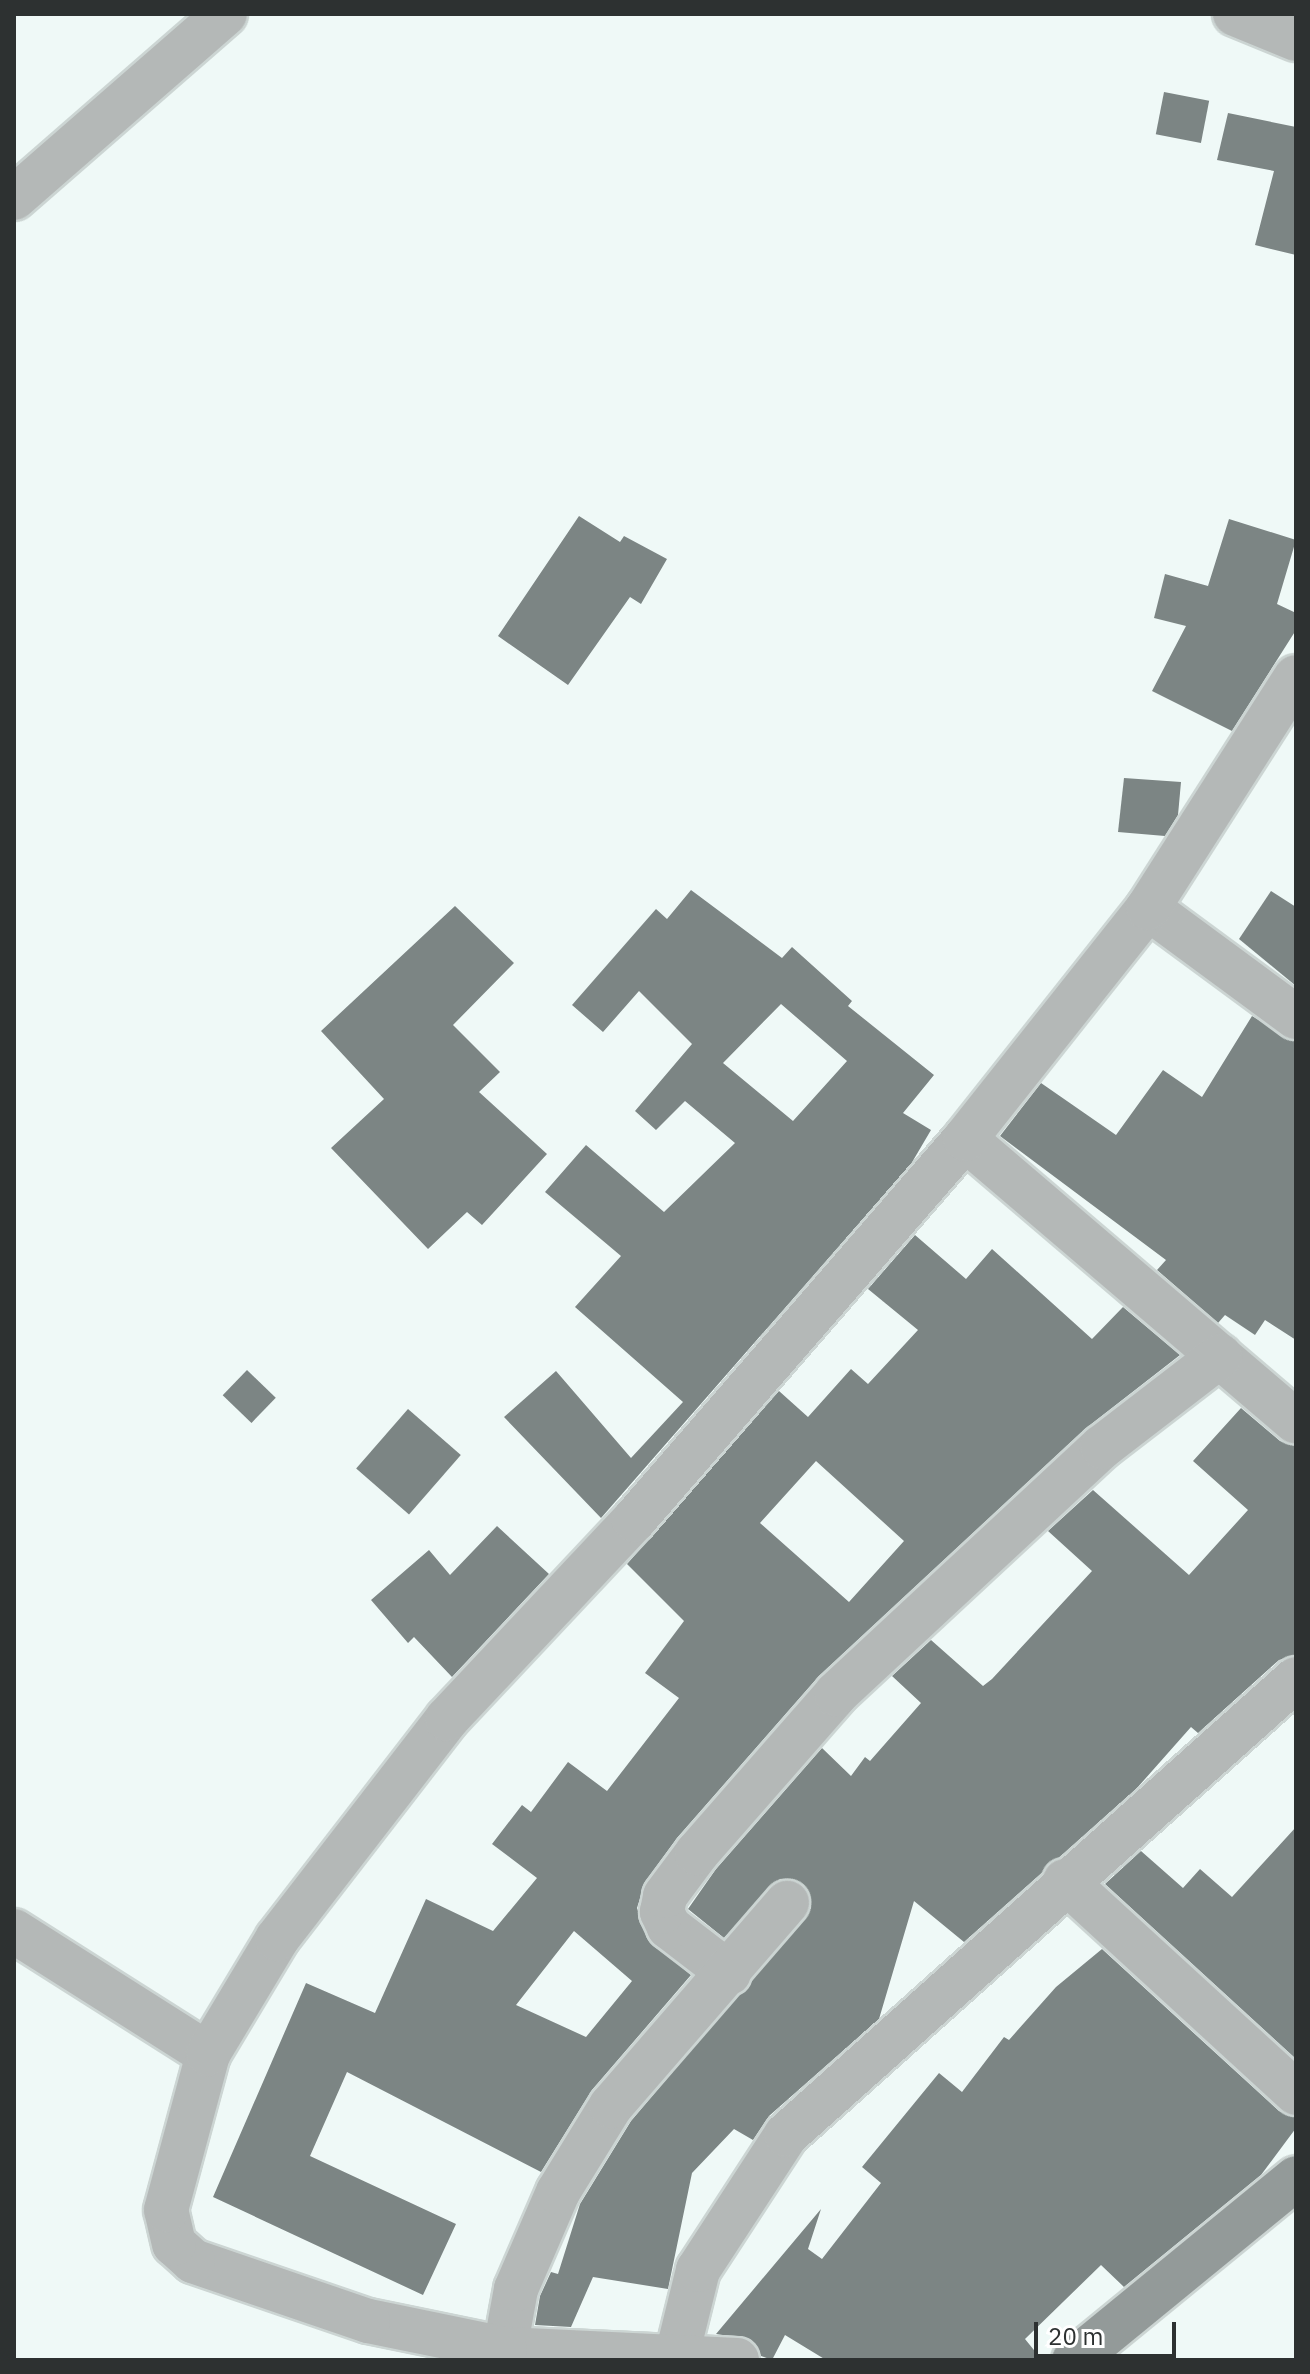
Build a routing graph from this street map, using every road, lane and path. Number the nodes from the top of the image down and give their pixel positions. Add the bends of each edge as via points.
1 (225, 14) edge
2 (1235, 14) edge
3 (1296, 39) edge
4 (14, 198) edge
5 (1296, 677) edge
6 (1148, 908) junction
7 (1296, 1017) edge
8 (965, 1139) junction
9 (1220, 1356) junction
10 (1296, 1422) edge
11 (1296, 1679) edge
12 (1065, 1881) junction
13 (787, 1903) dead end
14 (14, 1931) edge
15 (729, 1973) junction
16 (208, 2054) junction
17 (1296, 2093) edge
18 (1296, 2178) edge
19 (505, 2349) junction
20 (677, 2355) junction
21 (737, 2360) edge
22 (1074, 2360) edge

1 - 4 street
2 - 3 street
5 - 6 street
6 - 7 street
6 - 8 street
8 - 9 street
8 - 16 street via 634,1520 447,1719 277,1939
9 - 10 street
9 - 15 street via 1102,1447 836,1694 697,1853 665,1896 662,1912 669,1927
11 - 12 street
12 - 17 street
12 - 20 street via 786,2135 698,2270
13 - 15 street
14 - 16 street
15 - 19 street via 611,2106 558,2192 516,2289
16 - 19 street via 166,2210 174,2244 193,2261 263,2290 368,2321
18 - 22 street
19 - 20 street
20 - 21 street

